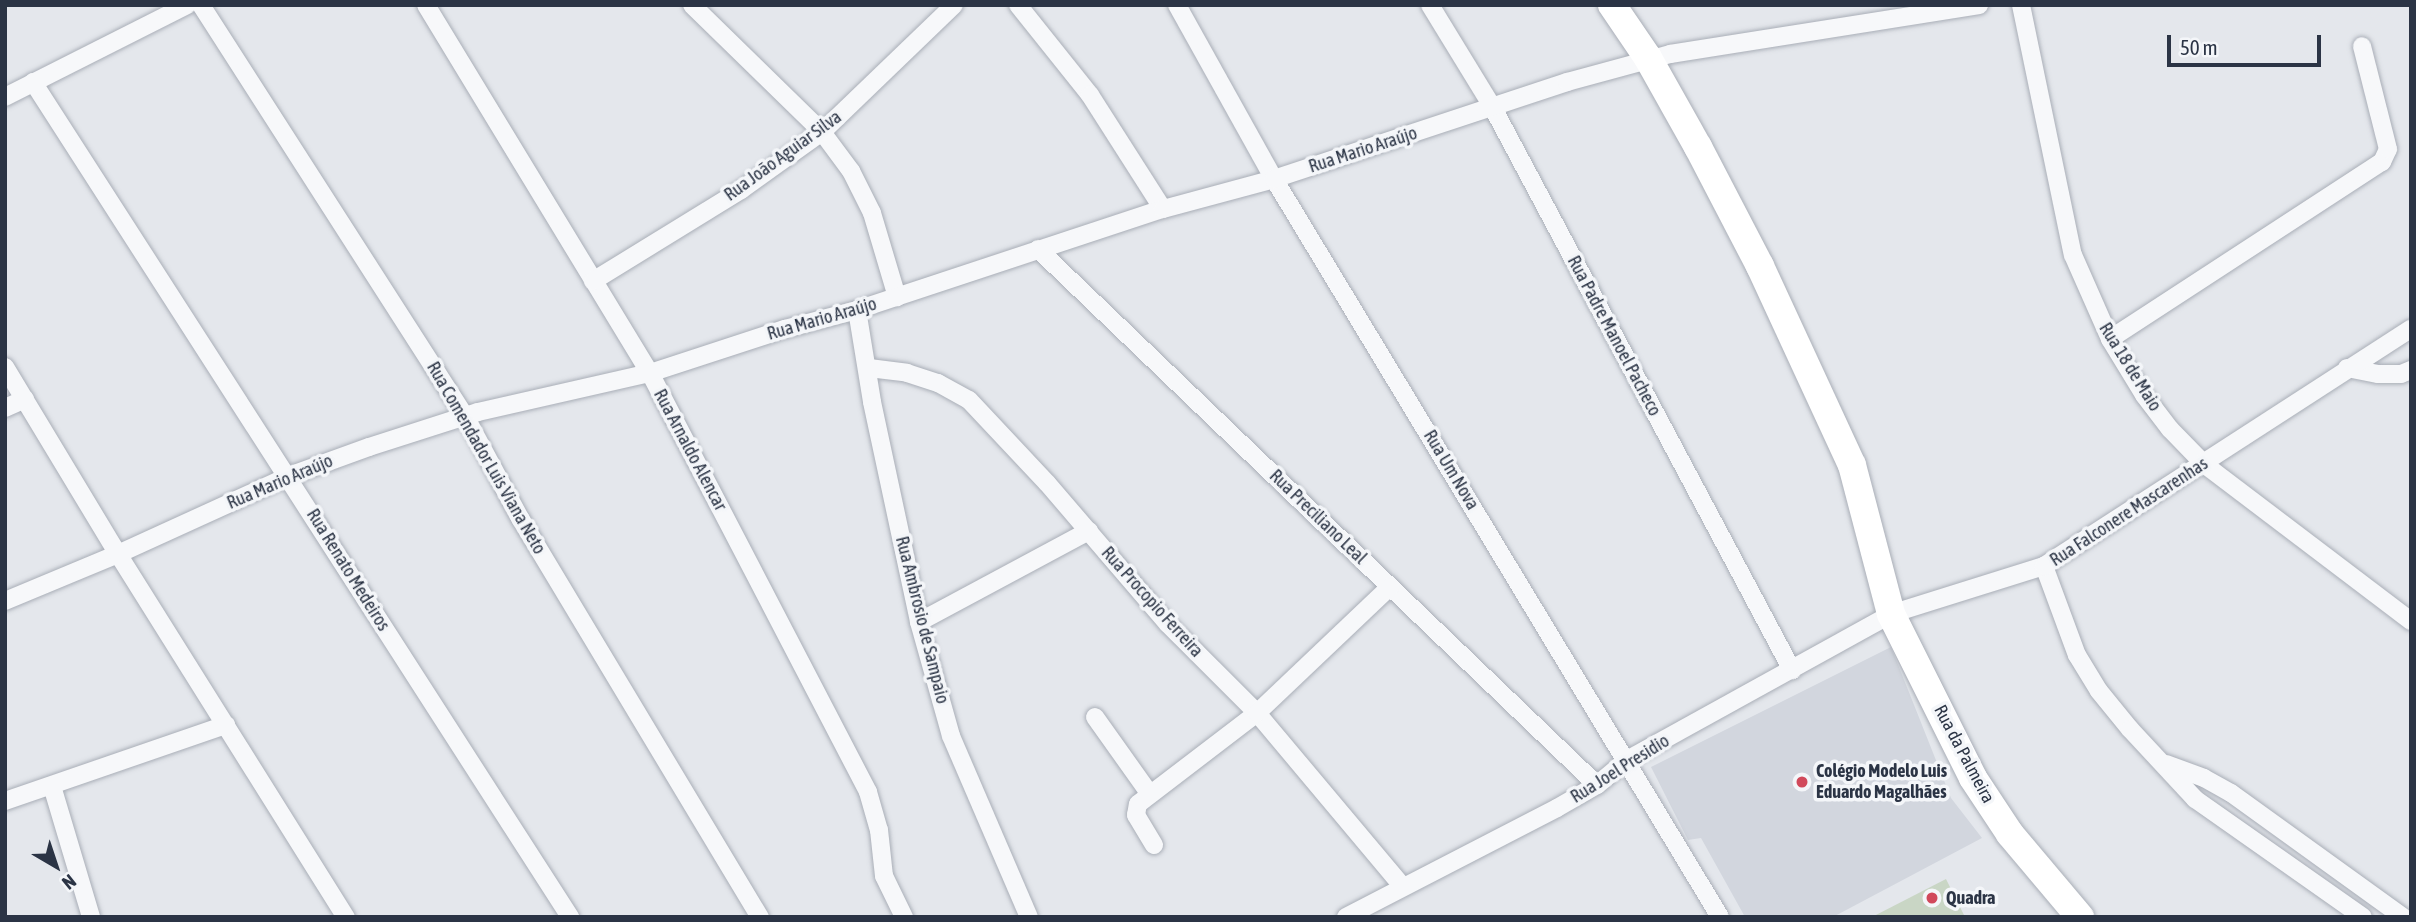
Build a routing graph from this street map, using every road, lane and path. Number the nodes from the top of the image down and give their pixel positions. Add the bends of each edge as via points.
1 (187, 5) edge
2 (201, 5) edge
3 (426, 5) edge
4 (692, 5) edge
5 (954, 5) edge
6 (1018, 5) edge
7 (1177, 5) edge
8 (1430, 5) edge
9 (1612, 5) edge
10 (1979, 5) edge
11 (2021, 5) edge
12 (2362, 46) dead end
13 (1648, 58) junction
14 (33, 82) junction
15 (5, 97) edge
16 (1493, 108) junction
17 (822, 132) junction
18 (1274, 180) junction
19 (1163, 209) junction
20 (1038, 249) junction
21 (593, 281) junction
22 (897, 297) junction
23 (857, 310) junction
24 (2411, 329) edge
25 (2110, 339) junction
26 (5, 367) edge
27 (869, 368) junction
28 (2347, 368) junction
29 (2411, 370) edge
30 (650, 373) junction
31 (25, 399) junction
32 (5, 408) edge
33 (465, 416) junction
34 (2204, 464) junction
35 (289, 476) junction
36 (1089, 531) junction
37 (118, 554) junction
38 (2044, 566) junction
39 (1390, 587) junction
40 (5, 601) edge
41 (1891, 614) junction
42 (2411, 621) edge
43 (919, 622) junction
44 (1792, 670) junction
45 (1257, 713) junction
46 (1095, 717) dead end
47 (226, 725) junction
48 (1628, 760) junction
49 (2162, 762) junction
50 (1597, 785) junction
51 (52, 786) junction
52 (1149, 793) junction
53 (5, 801) edge
54 (1154, 845) dead end
55 (1402, 886) junction
56 (2369, 892) junction
57 (1378, 910) edge
58 (2359, 914) edge
59 (92, 917) edge
60 (346, 917) edge
61 (570, 917) edge
62 (760, 917) edge
63 (905, 917) edge
64 (1029, 917) edge
65 (1346, 917) edge
66 (1720, 917) edge
67 (2080, 917) edge
68 (2403, 917) edge

1 - 14 street
2 - 33 street, Rua Comendador Luis Viana Neto
3 - 21 street, Rua Arnaldo Alencar
4 - 17 street
5 - 17 street, Rua João Aguiar Silva
6 - 19 street via 1090,94
7 - 18 street, Rua Um Nova
8 - 16 street, Rua Padre Manoel Pacheco
9 - 13 main road, Rua da Palmeira
10 - 13 street, Rua Mario Araújo
11 - 25 street, Rua 18 de Maio via 2073,254
12 - 25 street via 2388,149 2375,170
13 - 16 street, Rua Mario Araújo
13 - 41 main road, Rua da Palmeira via 1760,267 1852,465
14 - 15 street
14 - 35 street, Rua Renato Medeiros
16 - 18 street, Rua Mario Araújo
16 - 44 street, Rua Padre Manoel Pacheco
17 - 21 street, Rua João Aguiar Silva via 741,190
17 - 22 street via 851,171 872,213
18 - 19 street, Rua Mario Araújo
18 - 48 street, Rua Um Nova
19 - 20 street, Rua Mario Araújo
20 - 22 street, Rua Mario Araújo
20 - 39 street, Rua Preciliano Leal
21 - 30 street, Rua Arnaldo Alencar
22 - 23 street, Rua Mario Araújo
23 - 27 street, Rua Ambrosio de Sampaio
23 - 30 street, Rua Mario Araújo
24 - 28 street, Rua Falconere Mascarenhas
25 - 34 street, Rua 18 de Maio via 2144,395
26 - 31 street
27 - 36 street, Rua Procopio Ferreira via 907,373 969,400
27 - 43 street, Rua Ambrosio de Sampaio via 872,402
28 - 29 street via 2378,374
28 - 34 street, Rua Falconere Mascarenhas
30 - 33 street, Rua Mario Araújo
30 - 63 street, Rua Arnaldo Alencar via 868,792 879,830 884,876
31 - 32 street
31 - 37 street
33 - 35 street, Rua Mario Araújo
33 - 62 street, Rua Comendador Luis Viana Neto via 520,519
34 - 38 street, Rua Falconere Mascarenhas
34 - 42 street, Rua 18 de Maio
35 - 37 street, Rua Mario Araújo
35 - 61 street, Rua Renato Medeiros
36 - 43 street
36 - 45 street, Rua Procopio Ferreira via 1168,624
37 - 40 street, Rua Mario Araújo
37 - 47 street
38 - 41 street, Rua Falconere Mascarenhas
38 - 49 street via 2077,655 2099,691
39 - 45 street
39 - 50 street, Rua Preciliano Leal
41 - 44 street, Rua Joel Presidio
41 - 67 main road, Rua da Palmeira via 1979,789 2010,834
43 - 64 street, Rua Ambrosio de Sampaio via 951,736
44 - 48 street, Rua Joel Presidio
45 - 52 street
45 - 55 street, Rua Procopio Ferreira
46 - 52 street
47 - 51 street
47 - 60 street
48 - 50 street, Rua Joel Presidio
48 - 66 street, Rua Um Nova
49 - 56 street via 2231,793
49 - 58 street via 2195,799
50 - 55 street, Rua Joel Presidio
51 - 53 street
51 - 59 street
52 - 54 street via 1136,809
55 - 57 street, Rua Joel Presidio
56 - 58 street
56 - 68 street
57 - 65 street, Rua Joel Presidio

